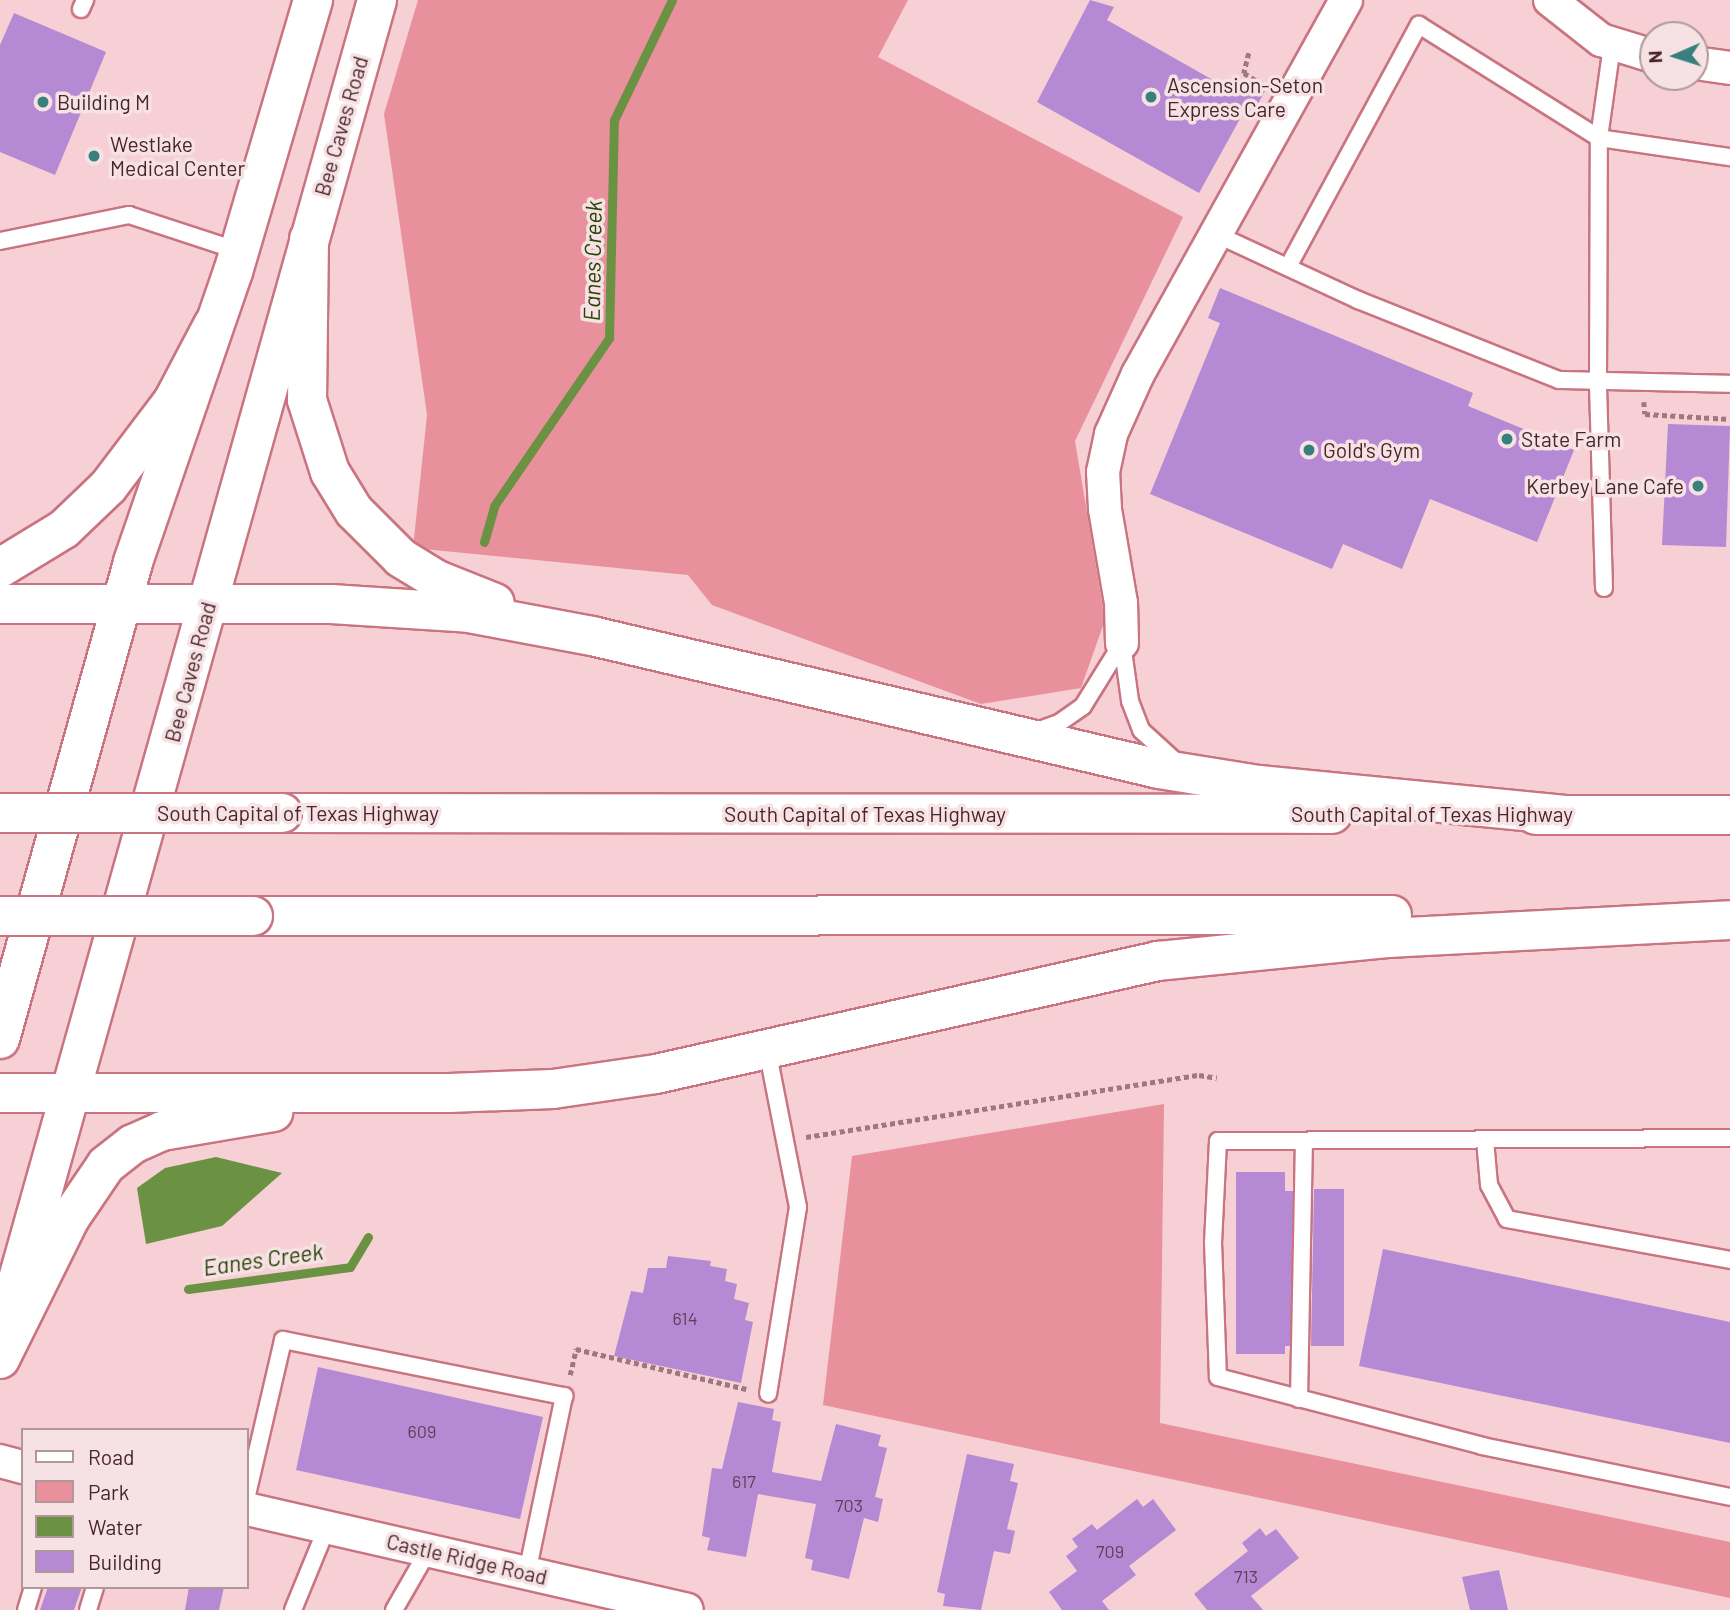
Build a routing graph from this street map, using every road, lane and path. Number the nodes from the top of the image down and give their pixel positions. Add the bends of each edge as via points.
1 (313, 0) edge
2 (377, 0) edge
3 (1346, 0) edge
4 (1550, 0) edge
5 (1612, 46) junction
6 (1249, 52) dead end
7 (1639, 53) edge
8 (1709, 65) edge
9 (1730, 68) edge
10 (1269, 90) dead end
11 (1599, 138) junction
12 (1730, 157) edge
13 (1216, 234) junction
14 (309, 239) junction
15 (0, 241) edge
16 (239, 251) junction
17 (1289, 265) junction
18 (214, 325) junction
19 (1598, 383) junction
20 (1730, 384) edge
21 (1634, 399) dead end
22 (1730, 419) edge
23 (0, 568) edge
24 (1604, 588) dead end
25 (209, 603) junction
26 (0, 604) edge
27 (121, 604) junction
28 (572, 632) junction
29 (1122, 643) junction
30 (1005, 736) junction
31 (1212, 779) junction
32 (0, 813) edge
33 (1563, 815) junction
34 (1730, 815) edge
35 (0, 916) edge
36 (1730, 917) edge
37 (0, 1039) edge
38 (767, 1049) junction
39 (1217, 1078) dead end
40 (0, 1093) edge
41 (71, 1093) junction
42 (396, 1093) junction
43 (1730, 1138) edge
44 (788, 1140) junction
45 (1485, 1140) junction
46 (1304, 1141) junction
47 (1730, 1260) edge
48 (0, 1343) edge
49 (0, 1359) edge
50 (768, 1394) joint
51 (564, 1396) junction
52 (1299, 1399) junction
53 (0, 1461) edge
54 (21, 1466) edge
55 (248, 1491) edge
56 (1730, 1497) edge
57 (248, 1509) edge
58 (327, 1527) junction
59 (428, 1551) junction
60 (527, 1573) junction
61 (32, 1589) edge
62 (94, 1589) edge
63 (26, 1610) edge
64 (88, 1610) edge
65 (293, 1610) edge
66 (394, 1610) edge
67 (687, 1610) edge

1 - 16 main road
2 - 14 main road, Bee Caves Road
3 - 13 street
4 - 5 street
5 - 7 street
5 - 11 lane
6 - 10 path via 1244,73
8 - 9 street
11 - 12 lane
11 - 17 lane via 1419,25
11 - 19 lane
13 - 17 lane
13 - 29 street via 1127,396 1106,453 1105,509 1121,603
14 - 25 main road, Bee Caves Road
14 - 28 main road via 307,400 320,452 341,492 370,529 418,569
15 - 16 lane via 129,215
16 - 18 main road
17 - 19 lane via 1358,300 1559,380
18 - 23 main road via 173,401 108,487 64,529
18 - 27 main road
19 - 20 lane
19 - 24 lane
21 - 22 path via 1644,398 1645,414
25 - 27 main road
25 - 28 main road via 422,608
25 - 41 main road, Bee Caves Road
26 - 27 main road
27 - 37 main road
28 - 30 main road
29 - 30 lane via 1093,695 1072,715 1044,730
29 - 31 lane via 1130,701 1141,730 1167,757
30 - 31 main road
31 - 33 main road
32 - 33 main road, South Capital of Texas Highway, bridge
33 - 34 main road, South Capital of Texas Highway
35 - 36 main road, bridge
36 - 38 main road via 1376,939 1158,961
38 - 42 main road via 656,1074 553,1089
38 - 44 lane
39 - 44 path via 1199,1075
40 - 41 main road
41 - 42 main road
41 - 48 main road, Bee Caves Road
42 - 49 main road via 177,1127 133,1144 106,1165 81,1198
43 - 45 lane
44 - 50 lane via 798,1207
45 - 46 lane
45 - 47 lane via 1489,1185 1507,1219
46 - 52 lane
46 - 52 lane via 1218,1141 1213,1242 1218,1377
50 - 51 path via 576,1349
51 - 55 lane via 283,1340
51 - 60 lane
52 - 56 lane via 1482,1446
53 - 54 street
57 - 58 street, Castle Ridge Road
58 - 59 street, Castle Ridge Road
58 - 65 lane
59 - 60 street, Castle Ridge Road
59 - 66 lane
60 - 67 street, Castle Ridge Road
61 - 63 lane
62 - 64 lane

